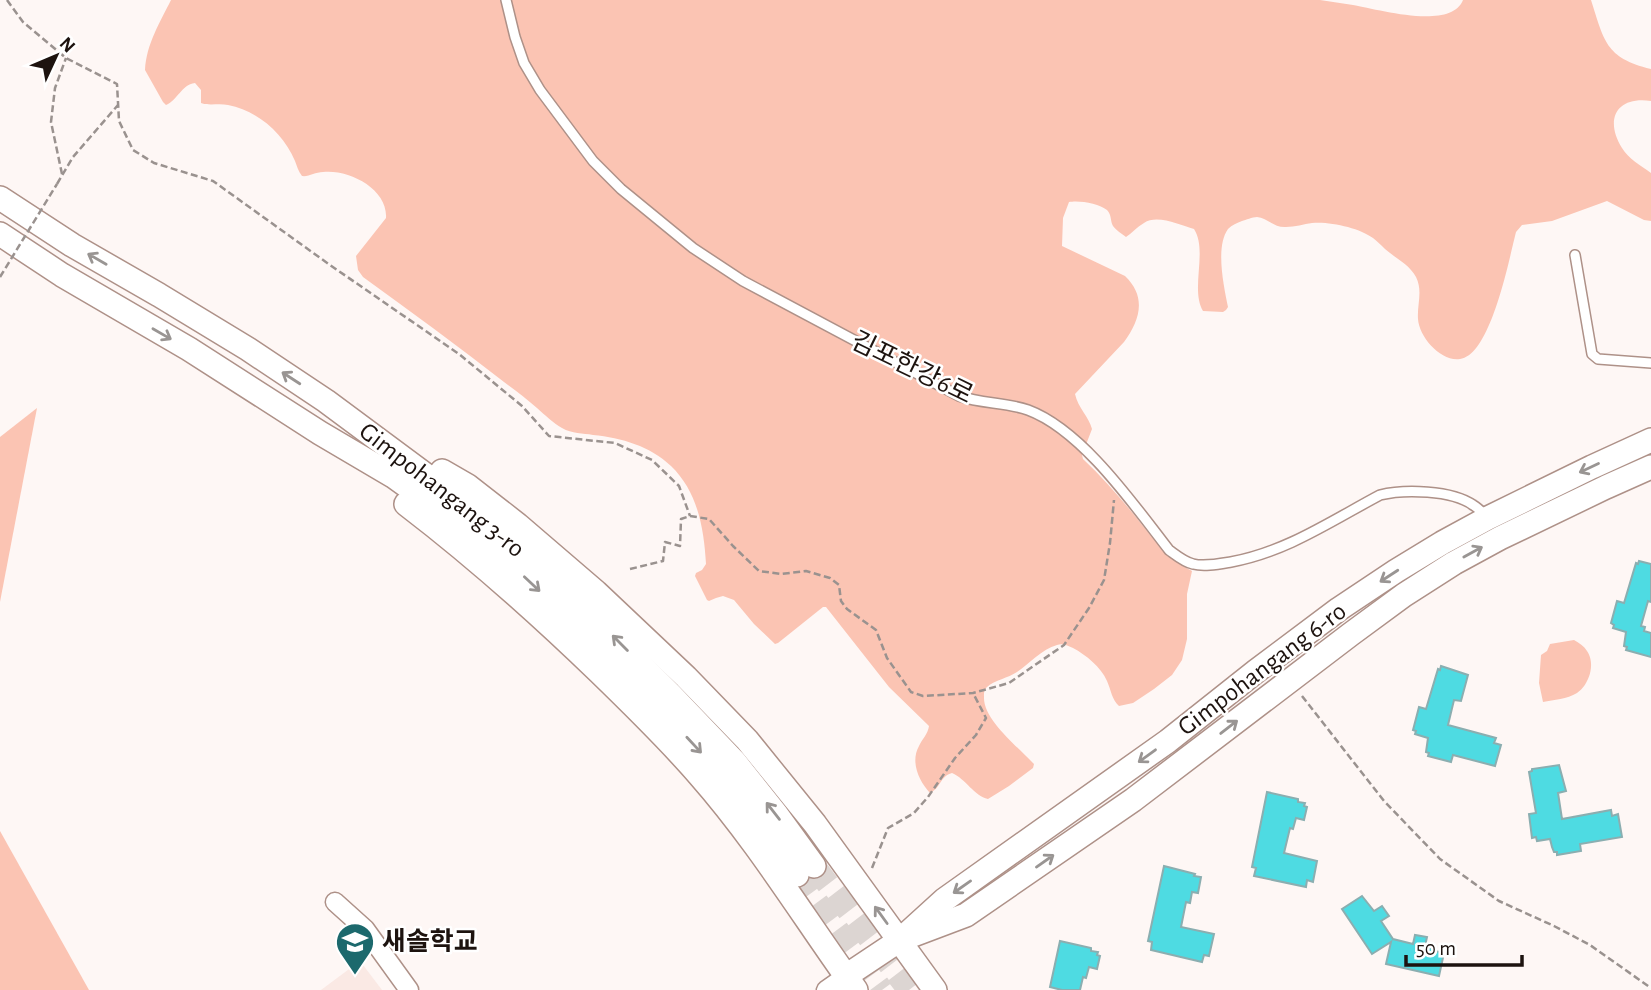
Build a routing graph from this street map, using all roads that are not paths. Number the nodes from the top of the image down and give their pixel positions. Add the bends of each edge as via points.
1 (506, 0) edge
2 (0, 198) edge
3 (0, 234) edge
4 (1575, 255) dead end
5 (1651, 363) edge
6 (326, 401) junction
7 (1651, 440) edge
8 (1651, 467) edge
9 (1488, 518) junction
10 (1500, 538) junction
11 (839, 857) junction
12 (800, 878) junction
13 (335, 902) dead end
14 (900, 940) junction
15 (851, 983) edge
16 (409, 990) edge
17 (826, 990) edge
18 (935, 990) edge

1 - 9 lane, 김포한강6로 via 524,63 540,90 593,161 621,189 693,248 743,281 959,396 1013,406 1044,418 1072,438 1169,550 1185,561 1223,564 1258,556 1391,492 1448,495 1472,503
6 -> 2 street, Gimpohangang 3-ro
3 -> 12 street, Gimpohangang 3-ro via 320,433 462,547 632,704 700,775 772,868
4 - 5 lane via 1592,354 1598,359
6 - 11 street via 468,486 596,592 747,740
12 -> 6 street, Gimpohangang 3-ro via 777,815 735,762 672,696 523,551
7 -> 9 street, Gimpohangang 6-ro
8 - 10 street, Gimpohangang 6-ro
9 - 10 lane, 김포한강6로
9 -> 14 street, Gimpohangang 6-ro via 1339,609 1168,741 944,900
14 -> 10 street, Gimpohangang 6-ro via 966,915 1133,800 1404,595
11 - 12 street via 817,878
14 -> 11 street
12 - 15 street
13 - 16 street via 365,929
14 - 15 street, Gimpohangang 6-ro
14 - 18 street
15 - 17 street

